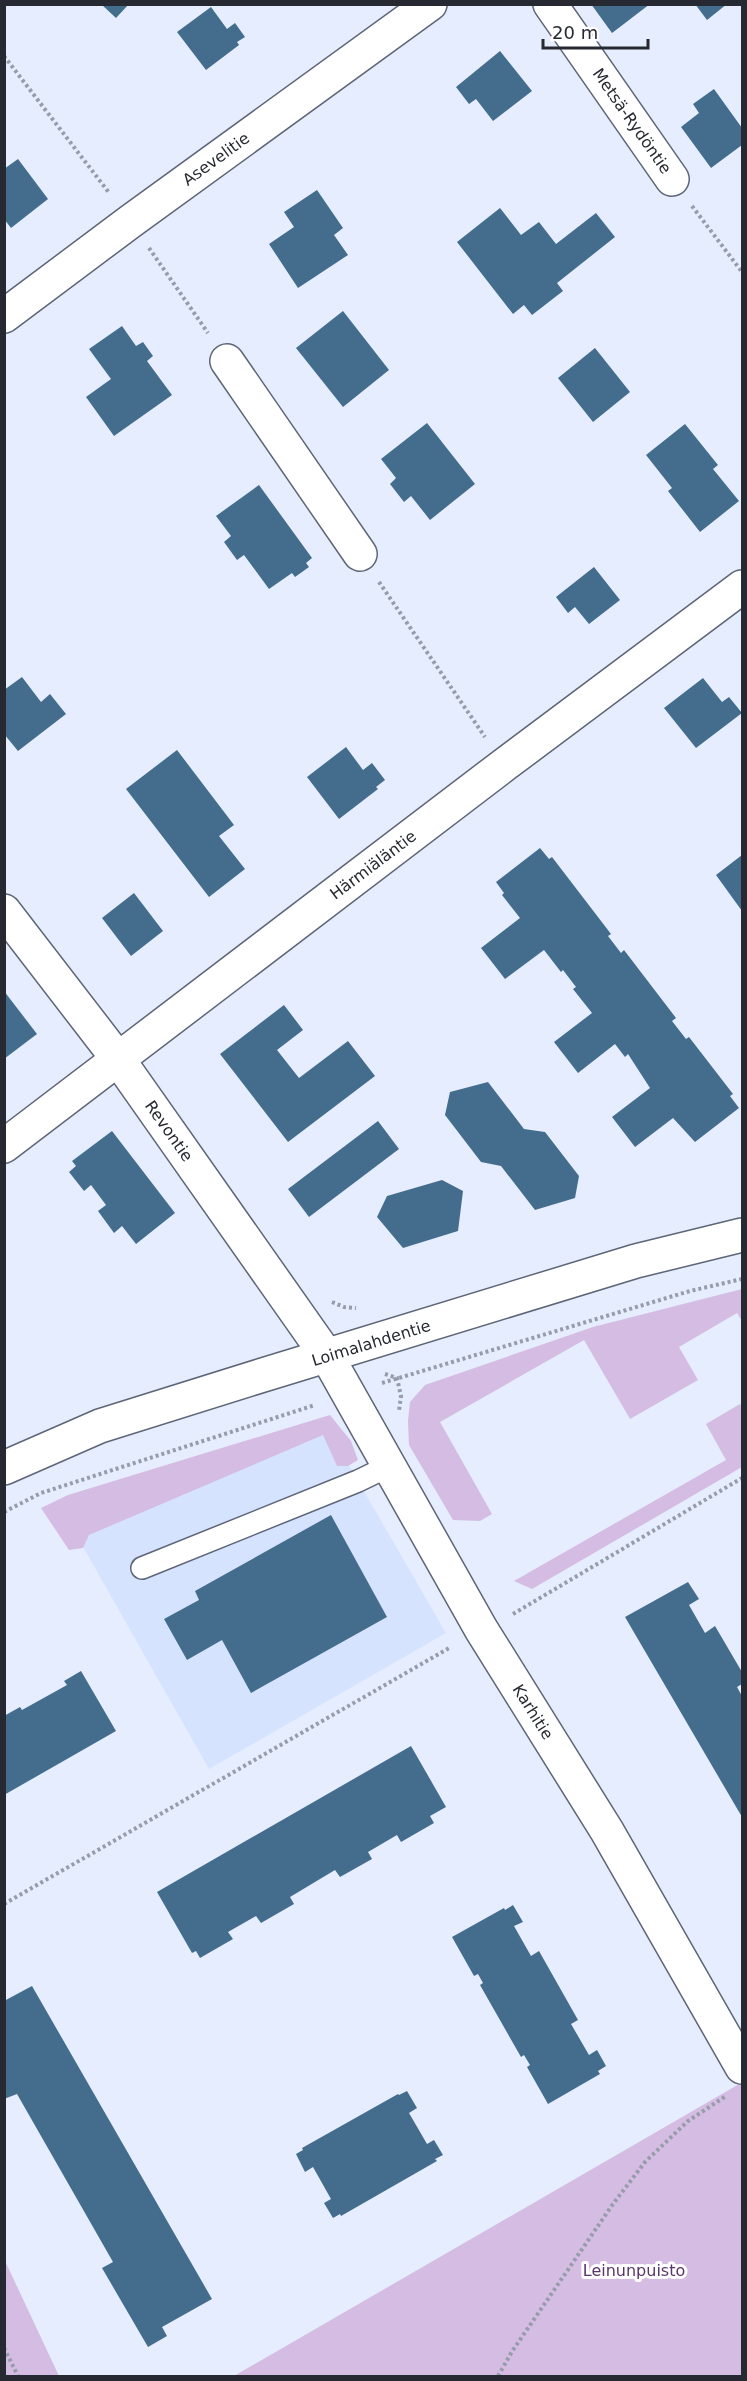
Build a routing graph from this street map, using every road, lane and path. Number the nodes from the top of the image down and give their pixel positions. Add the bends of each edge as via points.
1 (429, 4) edge
2 (550, 4) edge
3 (672, 180) joint
4 (742, 272) edge
5 (4, 316) edge
6 (227, 361) dead end
7 (360, 554) dead end
8 (742, 587) edge
9 (4, 911) edge
10 (118, 1059) junction
11 (4, 1146) edge
12 (742, 1235) edge
13 (327, 1356) junction
14 (388, 1466) junction
15 (4, 1468) edge
16 (742, 1478) edge
17 (142, 1568) dead end
18 (481, 1629) junction
19 (4, 1904) edge
20 (738, 2079) edge
21 (4, 2348) edge
22 (18, 2376) edge
23 (498, 2376) edge

1 - 5 street, Asevelitie
2 - 3 street, Metsä-Rydöntie
3 - 4 path
6 - 7 street
8 - 10 street, Härmiäläntie
9 - 10 street, Revontie
10 - 11 street, Härmiäläntie
10 - 13 street, Revontie
12 - 13 street, Loimalahdentie via 636,1261
13 - 14 street, Karhitie
13 - 15 street, Loimalahdentie via 100,1426
14 - 17 lane
14 - 18 street, Karhitie
16 - 18 path
18 - 19 path
18 - 20 street, Karhitie via 607,1831
20 - 23 path via 645,2162
21 - 22 path

